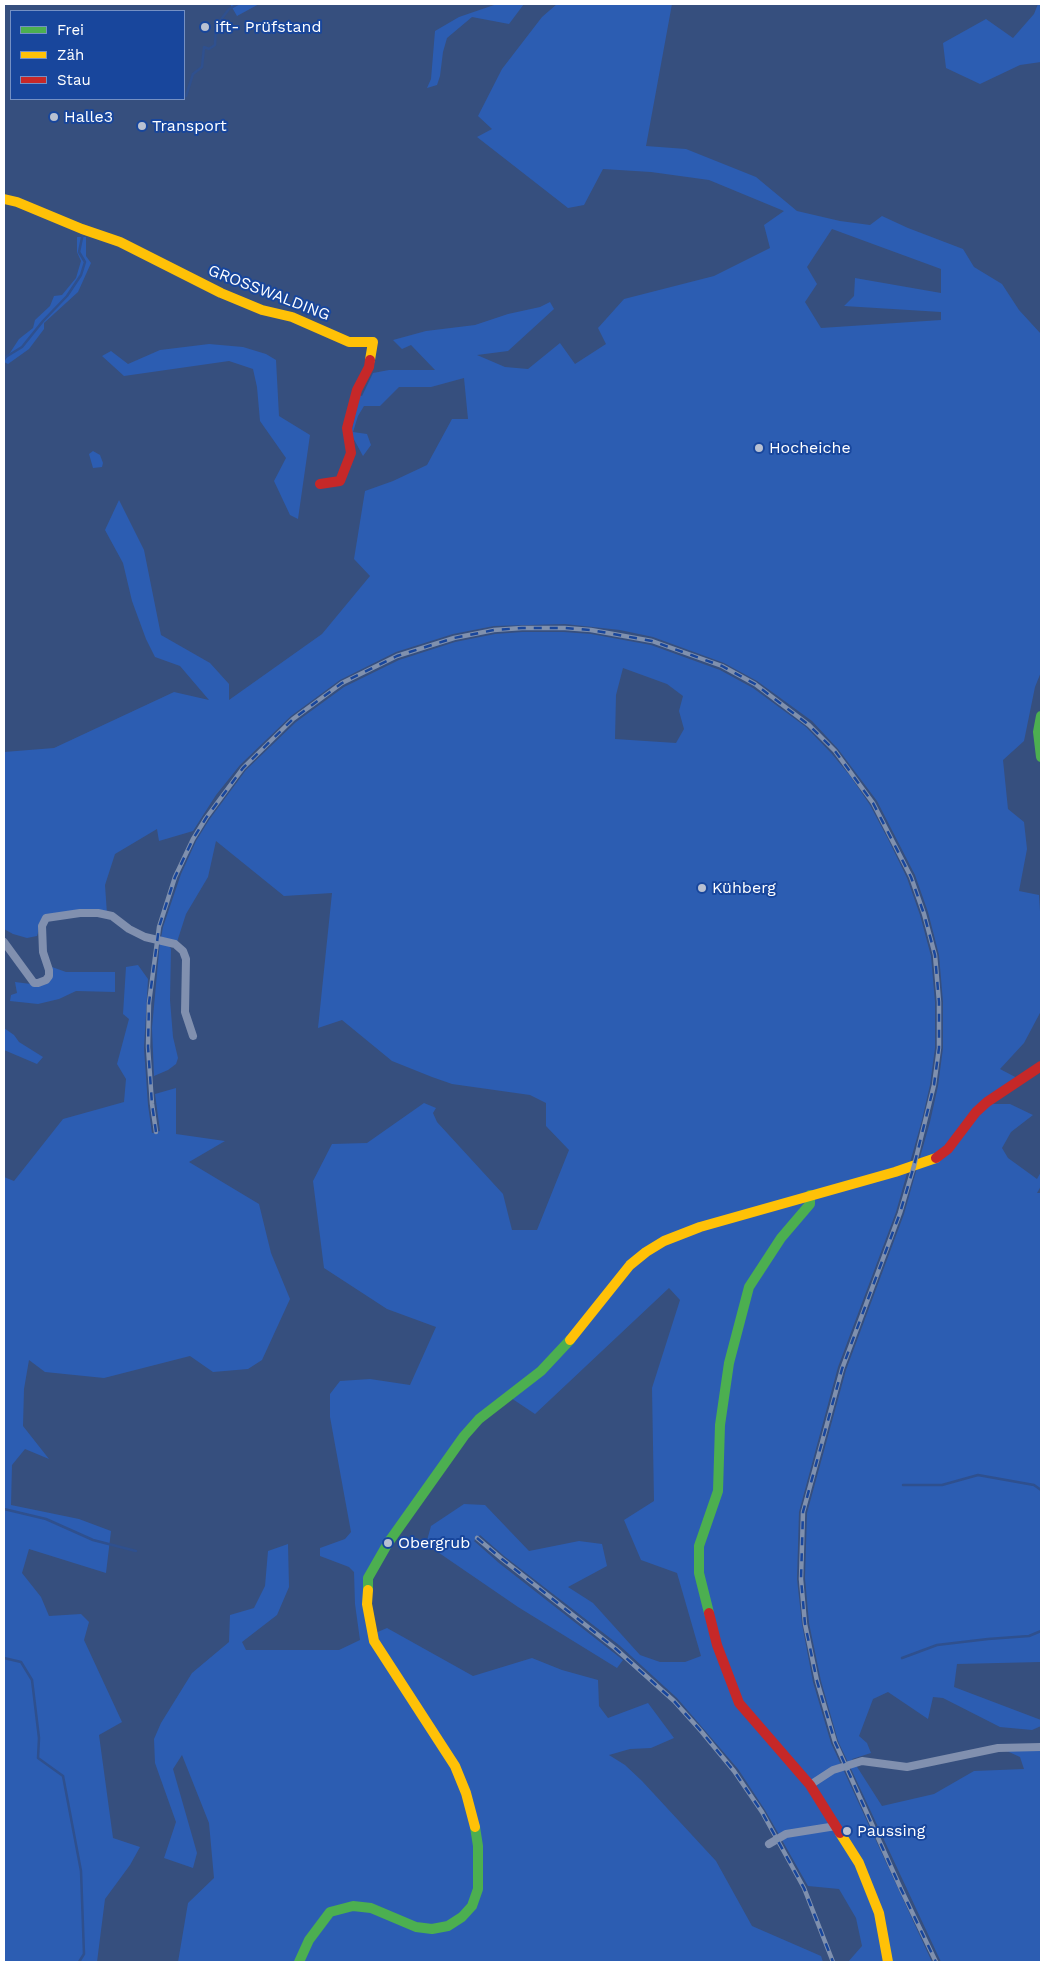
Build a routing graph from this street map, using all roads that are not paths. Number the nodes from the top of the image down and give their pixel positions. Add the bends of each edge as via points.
1 (4, 199) edge
2 (320, 484) dead end
3 (1041, 716) edge
4 (1041, 757) edge
5 (4, 942) edge
6 (193, 1036) dead end
7 (1041, 1066) edge
8 (810, 1195) junction
9 (1041, 1747) edge
10 (810, 1785) junction
11 (836, 1826) junction
12 (769, 1844) dead end
13 (299, 1962) edge
14 (888, 1962) edge

1 - 2 street, GROSSWALDING via 120,242 213,290 262,310 292,317 349,342 372,342 369,367 357,390 347,428 351,454 340,481
3 - 4 street via 1038,732
5 - 6 street via 34,983 49,976 43,952 42,926 46,918 80,913 112,916 145,937 180,947 186,959 185,1012
7 - 8 street via 987,1102 937,1158
8 - 10 street via 810,1204 781,1238 749,1287 729,1363 720,1425 718,1490 699,1546 699,1573 717,1645 739,1703
8 - 13 street via 681,1234 638,1258 564,1349 479,1419 464,1436 388,1543 368,1578 370,1627 374,1641 455,1766 474,1820 478,1889 472,1906 462,1917 448,1926 432,1929 371,1908 353,1906 330,1912 309,1940
9 - 10 street via 998,1748 907,1767 862,1761 833,1770
10 - 11 street
11 - 12 street via 786,1834
11 - 14 street via 858,1863 879,1913

